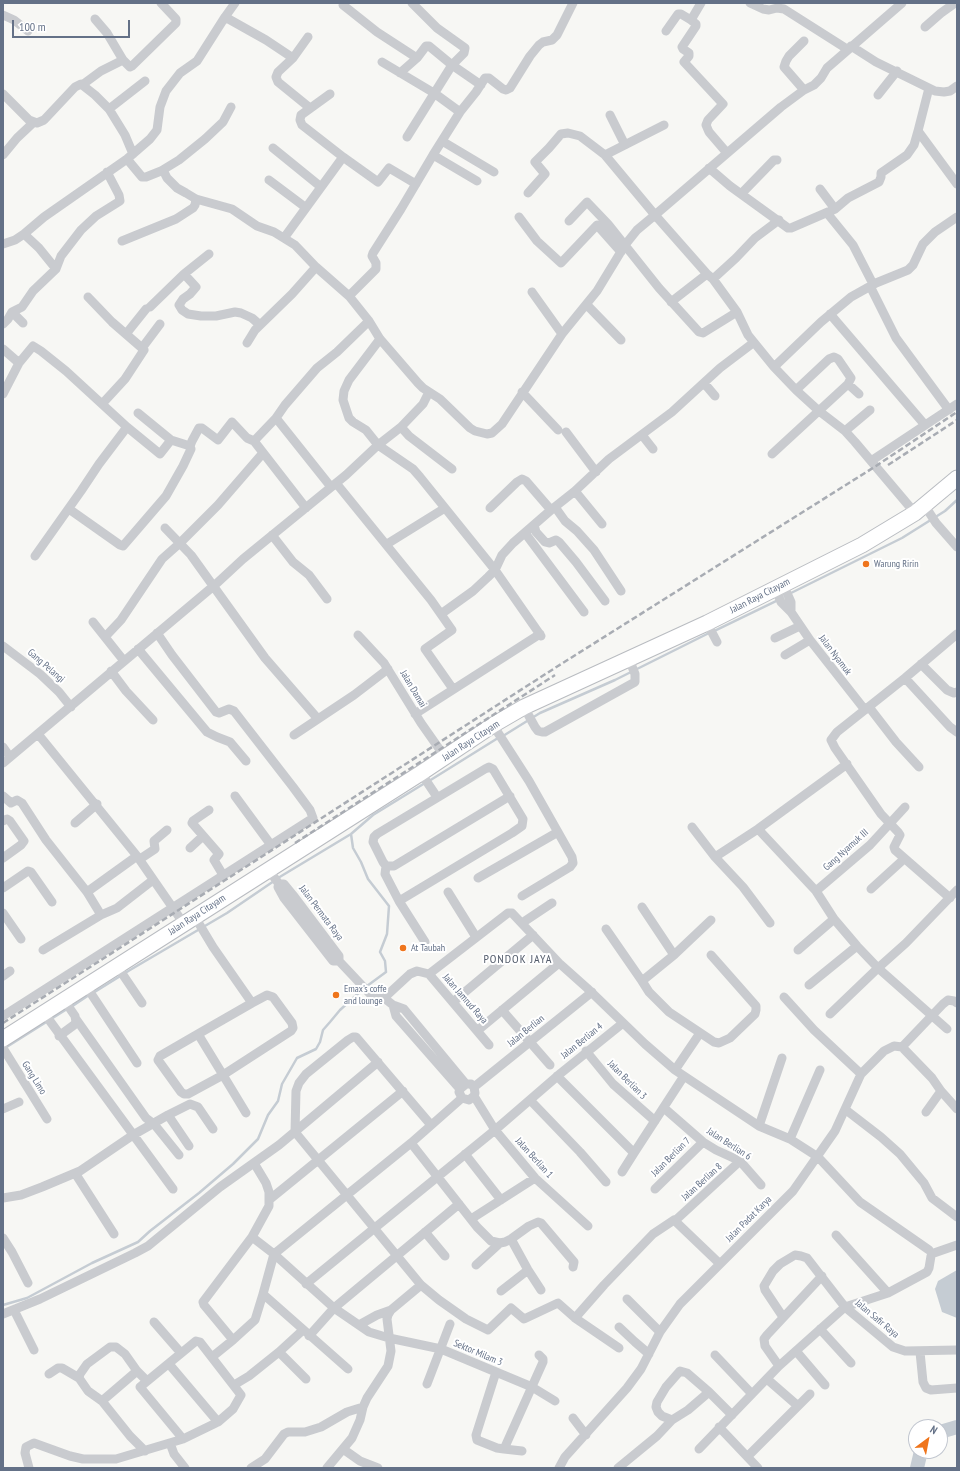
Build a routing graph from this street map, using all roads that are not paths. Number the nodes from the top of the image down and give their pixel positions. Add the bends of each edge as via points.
1 (160, 3) edge
2 (235, 3) edge
3 (412, 3) edge
4 (573, 3) edge
5 (701, 3) edge
6 (750, 3) edge
7 (902, 3) edge
8 (955, 3) edge
9 (343, 5) dead end
10 (3, 15) edge
11 (225, 17) junction
12 (95, 19) dead end
13 (691, 20) junction
14 (925, 27) dead end
15 (28, 31) dead end
16 (666, 31) dead end
17 (308, 37) dead end
18 (804, 41) dead end
19 (849, 48) junction
20 (293, 58) junction
21 (417, 58) junction
22 (124, 60) junction
23 (382, 62) dead end
24 (452, 65) junction
25 (897, 71) junction
26 (400, 73) junction
27 (145, 81) dead end
28 (82, 85) junction
29 (481, 85) junction
30 (957, 86) edge
31 (804, 90) junction
32 (936, 90) junction
33 (434, 93) junction
34 (3, 94) edge
35 (330, 94) dead end
36 (878, 95) dead end
37 (231, 107) dead end
38 (310, 108) junction
39 (109, 109) junction
40 (460, 112) junction
41 (610, 115) dead end
42 (34, 122) junction
43 (664, 125) dead end
44 (918, 131) junction
45 (407, 137) dead end
46 (442, 141) junction
47 (625, 145) junction
48 (273, 148) dead end
49 (727, 153) junction
50 (3, 155) edge
51 (433, 155) junction
52 (605, 155) junction
53 (130, 156) junction
54 (342, 157) junction
55 (777, 160) dead end
56 (709, 168) junction
57 (163, 170) junction
58 (107, 172) junction
59 (494, 172) dead end
60 (269, 180) dead end
61 (477, 181) dead end
62 (416, 184) junction
63 (957, 184) edge
64 (321, 187) junction
65 (820, 189) dead end
66 (528, 193) dead end
67 (742, 193) junction
68 (196, 199) junction
69 (306, 207) junction
70 (831, 211) junction
71 (655, 215) junction
72 (519, 217) dead end
73 (957, 217) edge
74 (779, 220) junction
75 (569, 221) dead end
76 (24, 234) junction
77 (284, 238) junction
78 (122, 241) dead end
79 (3, 244) edge
80 (623, 248) junction
81 (209, 254) dead end
82 (316, 267) junction
83 (56, 269) junction
84 (184, 274) junction
85 (710, 276) junction
86 (871, 285) junction
87 (532, 292) dead end
88 (348, 296) junction
89 (88, 297) dead end
90 (672, 302) junction
91 (587, 305) junction
92 (12, 312) junction
93 (737, 312) junction
94 (830, 314) junction
95 (369, 321) junction
96 (23, 323) dead end
97 (3, 324) edge
98 (160, 324) dead end
99 (260, 325) junction
100 (126, 334) junction
101 (562, 334) junction
102 (380, 339) junction
103 (750, 339) junction
104 (621, 340) dead end
105 (247, 343) dead end
106 (142, 348) junction
107 (3, 350) edge
108 (19, 363) junction
109 (774, 367) junction
110 (704, 383) junction
111 (848, 384) junction
112 (796, 390) junction
113 (429, 392) junction
114 (522, 392) junction
115 (3, 394) edge
116 (859, 394) dead end
117 (715, 396) dead end
118 (102, 404) junction
119 (953, 407) edge
120 (870, 410) dead end
121 (818, 411) junction
122 (138, 413) dead end
123 (276, 418) junction
124 (926, 425) junction
125 (127, 427) junction
126 (401, 428) junction
127 (845, 432) junction
128 (642, 435) junction
129 (171, 440) junction
130 (254, 441) junction
131 (381, 442) junction
132 (190, 446) junction
133 (653, 449) dead end
134 (263, 453) junction
135 (772, 454) dead end
136 (872, 461) junction
137 (452, 469) dead end
138 (596, 472) junction
139 (957, 478) edge
140 (334, 485) junction
141 (576, 491) junction
142 (306, 508) junction
143 (444, 508) junction
144 (490, 508) dead end
145 (69, 509) junction
146 (553, 509) junction
147 (923, 511) junction
148 (602, 524) dead end
149 (534, 525) junction
150 (165, 528) dead end
151 (525, 533) junction
152 (272, 535) junction
153 (180, 543) junction
154 (387, 544) junction
155 (957, 547) edge
156 (35, 556) dead end
157 (495, 570) junction
158 (213, 586) junction
159 (621, 591) dead end
160 (782, 593) junction
161 (327, 599) dead end
162 (605, 601) dead end
163 (584, 612) dead end
164 (441, 614) junction
165 (93, 622) dead end
166 (800, 626) junction
167 (157, 632) junction
168 (957, 634) edge
169 (358, 635) dead end
170 (105, 637) junction
171 (775, 638) dead end
172 (810, 640) junction
173 (3, 646) edge
174 (138, 649) junction
175 (785, 655) dead end
176 (124, 661) junction
177 (921, 664) junction
178 (632, 666) junction
179 (388, 669) junction
180 (111, 671) junction
181 (905, 678) junction
182 (453, 689) junction
183 (957, 692) edge
184 (71, 707) junction
185 (867, 709) junction
186 (526, 712) junction
187 (415, 714) junction
188 (318, 718) junction
189 (153, 720) dead end
190 (495, 729) junction
191 (957, 732) edge
192 (38, 734) junction
193 (294, 735) dead end
194 (3, 747) edge
195 (446, 756) junction
196 (7, 760) edge
197 (246, 761) dead end
198 (847, 764) junction
199 (919, 767) dead end
200 (423, 776) junction
201 (435, 794) junction
202 (3, 796) edge
203 (235, 796) dead end
204 (510, 796) junction
205 (96, 804) junction
206 (905, 807) dead end
207 (209, 810) dead end
208 (3, 820) edge
209 (75, 823) dead end
210 (890, 824) junction
211 (692, 827) dead end
212 (758, 829) junction
213 (167, 830) dead end
214 (558, 832) junction
215 (203, 836) junction
216 (271, 844) junction
217 (190, 848) dead end
218 (715, 857) junction
219 (3, 858) edge
220 (139, 858) junction
221 (904, 859) junction
222 (386, 866) junction
223 (270, 871) junction
224 (223, 875) junction
225 (478, 878) dead end
226 (153, 880) junction
227 (3, 888) edge
228 (871, 889) dead end
229 (957, 890) edge
230 (816, 891) junction
231 (87, 892) junction
232 (448, 892) dead end
233 (522, 896) dead end
234 (950, 898) junction
235 (399, 901) junction
236 (52, 902) dead end
237 (552, 903) dead end
238 (642, 907) dead end
239 (172, 908) junction
240 (3, 913) edge
241 (101, 915) junction
242 (834, 919) junction
243 (711, 920) dead end
244 (192, 921) junction
245 (522, 923) junction
246 (770, 923) dead end
247 (606, 929) dead end
248 (533, 935) junction
249 (476, 937) junction
250 (21, 939) dead end
251 (425, 942) dead end
252 (857, 946) junction
253 (42, 950) dead end
254 (798, 950) dead end
255 (674, 955) junction
256 (711, 955) dead end
257 (559, 963) junction
258 (878, 968) junction
259 (119, 969) junction
260 (428, 974) junction
261 (642, 981) junction
262 (809, 985) dead end
263 (88, 990) junction
264 (592, 992) junction
265 (384, 998) junction
266 (784, 998) dead end
267 (65, 1002) junction
268 (142, 1002) dead end
269 (453, 1002) junction
270 (252, 1003) junction
271 (957, 1003) edge
272 (393, 1005) joint
273 (502, 1010) junction
274 (830, 1014) dead end
275 (931, 1015) junction
276 (3, 1016) edge
277 (45, 1016) junction
278 (75, 1016) junction
279 (623, 1023) junction
280 (947, 1029) dead end
281 (477, 1031) junction
282 (58, 1033) junction
283 (700, 1033) junction
284 (198, 1034) junction
285 (3, 1039) edge
286 (529, 1042) junction
287 (489, 1045) dead end
288 (902, 1047) junction
289 (3, 1048) edge
290 (586, 1051) junction
291 (782, 1058) dead end
292 (378, 1062) junction
293 (137, 1063) dead end
294 (550, 1065) dead end
295 (675, 1070) junction
296 (820, 1070) dead end
297 (223, 1074) junction
298 (861, 1074) junction
299 (556, 1076) junction
300 (684, 1076) junction
301 (403, 1091) junction
302 (467, 1091) junction
303 (941, 1091) junction
304 (530, 1100) junction
305 (19, 1102) dead end
306 (664, 1108) junction
307 (3, 1109) edge
308 (957, 1109) edge
309 (846, 1110) junction
310 (926, 1112) dead end
311 (246, 1113) dead end
312 (168, 1115) junction
313 (47, 1119) dead end
314 (655, 1121) junction
315 (154, 1124) junction
316 (431, 1125) junction
317 (759, 1126) junction
318 (213, 1128) dead end
319 (495, 1130) junction
320 (295, 1132) junction
321 (133, 1135) junction
322 (790, 1139) junction
323 (703, 1142) junction
324 (411, 1143) junction
325 (189, 1146) dead end
326 (634, 1153) junction
327 (465, 1154) junction
328 (179, 1155) dead end
329 (818, 1157) junction
330 (319, 1160) junction
331 (740, 1161) junction
332 (254, 1163) junction
333 (622, 1172) dead end
334 (75, 1173) junction
335 (438, 1177) junction
336 (535, 1178) junction
337 (606, 1182) dead end
338 (761, 1184) dead end
339 (173, 1189) dead end
340 (655, 1189) dead end
341 (347, 1194) junction
342 (3, 1198) edge
343 (269, 1200) junction
344 (501, 1200) junction
345 (459, 1204) junction
346 (957, 1217) edge
347 (678, 1218) dead end
348 (471, 1219) junction
349 (588, 1226) dead end
350 (374, 1228) junction
351 (425, 1232) junction
352 (114, 1234) dead end
353 (836, 1235) dead end
354 (252, 1237) junction
355 (3, 1238) edge
356 (511, 1239) junction
357 (500, 1243) junction
358 (957, 1245) edge
359 (931, 1253) junction
360 (274, 1254) junction
361 (397, 1256) junction
362 (445, 1256) dead end
363 (720, 1264) junction
364 (476, 1265) dead end
365 (573, 1267) dead end
366 (528, 1270) junction
367 (822, 1276) junction
368 (28, 1283) dead end
369 (306, 1284) junction
370 (421, 1285) junction
371 (541, 1290) dead end
372 (501, 1291) dead end
373 (888, 1293) junction
374 (263, 1294) junction
375 (627, 1299) dead end
376 (845, 1307) junction
377 (334, 1308) junction
378 (14, 1310) junction
379 (391, 1310) junction
380 (3, 1314) edge
381 (783, 1317) junction
382 (575, 1318) junction
383 (154, 1322) dead end
384 (450, 1324) dead end
385 (359, 1325) junction
386 (619, 1327) dead end
387 (820, 1328) junction
388 (660, 1332) junction
389 (306, 1333) junction
390 (388, 1338) junction
391 (233, 1340) junction
392 (619, 1348) dead end
393 (441, 1349) junction
394 (34, 1350) dead end
395 (957, 1350) edge
396 (796, 1351) junction
397 (279, 1352) junction
398 (920, 1352) junction
399 (181, 1353) junction
400 (649, 1354) junction
401 (539, 1355) dead end
402 (715, 1355) dead end
403 (212, 1357) junction
404 (851, 1363) dead end
405 (168, 1364) junction
406 (779, 1366) junction
407 (348, 1369) dead end
408 (496, 1372) junction
409 (49, 1374) dead end
410 (133, 1374) junction
411 (79, 1378) junction
412 (767, 1378) junction
413 (306, 1379) dead end
414 (147, 1380) junction
415 (427, 1384) dead end
416 (234, 1385) junction
417 (825, 1385) dead end
418 (140, 1387) junction
419 (532, 1387) junction
420 (957, 1388) edge
421 (709, 1392) junction
422 (752, 1394) junction
423 (810, 1394) dead end
424 (102, 1400) junction
425 (555, 1401) dead end
426 (798, 1406) junction
427 (363, 1407) junction
428 (732, 1416) junction
429 (573, 1418) dead end
430 (672, 1420) junction
431 (218, 1422) junction
432 (719, 1427) junction
433 (586, 1435) junction
434 (183, 1439) junction
435 (170, 1443) junction
436 (343, 1449) junction
437 (504, 1449) junction
438 (699, 1449) dead end
439 (145, 1451) junction
440 (522, 1451) dead end
441 (748, 1456) junction
442 (29, 1468) edge
443 (185, 1468) edge
444 (251, 1468) edge
445 (327, 1468) edge
446 (378, 1468) edge
447 (559, 1468) edge
448 (618, 1468) edge
449 (758, 1468) edge

1 - 22 street via 176,19 176,23 132,66
2 - 11 street
3 - 24 street via 437,28 465,48 466,51
4 - 29 street via 557,35 539,45 510,88 503,89 487,77
5 - 13 street
6 - 19 street via 763,9 784,9
7 - 19 street
8 - 14 street
9 - 21 street via 377,32
10 - 15 street
11 - 20 street
11 - 53 street via 197,61 180,73 166,91 160,107 157,130
12 - 22 street
13 - 16 street via 678,14
13 - 49 street via 696,26 682,47 689,53 684,62 723,104 706,125
17 - 20 street
18 - 31 street via 786,61 784,67
19 - 25 street
19 - 31 street via 814,85
20 - 38 street via 276,77 278,82
21 - 24 street via 426,46 429,46
21 - 26 street
22 - 28 street via 101,71
23 - 26 street
24 - 29 street
24 - 33 street
25 - 32 street
25 - 36 street
26 - 33 street
27 - 39 street
28 - 39 street
28 - 42 street via 78,84 44,120
29 - 40 street
30 - 32 street via 950,90
31 - 49 street
32 - 44 street
33 - 40 street
33 - 45 street
34 - 42 street
35 - 38 street
37 - 57 street via 223,122 205,139
38 - 54 street via 301,115 302,125
39 - 53 street via 124,135
40 - 46 street
41 - 47 street
42 - 50 street
43 - 47 street
44 - 63 street
44 - 70 street via 914,145 907,155 881,173 879,182 848,198
46 - 51 street
46 - 59 street
47 - 52 street
48 - 64 street
49 - 56 street
51 - 61 street
51 - 62 street
52 - 66 street via 580,136 568,132 561,134 534,162 545,174
52 - 71 street
53 - 57 street via 142,177
53 - 58 street
54 - 62 street via 378,182 386,166
54 - 64 street
55 - 67 street via 774,160
56 - 67 street
56 - 71 street
57 - 68 street via 177,188
58 - 76 street
58 - 83 street via 120,201 96,216 81,230 61,256
60 - 69 street
62 - 88 street via 373,253 376,269
64 - 69 street
65 - 70 street
67 - 74 street
68 - 77 street via 232,209 257,226
68 - 78 street via 193,208 176,218
69 - 77 street
70 - 74 street via 791,228
70 - 86 street via 853,245
71 - 80 street via 637,230
71 - 85 street
72 - 80 street via 537,241 561,264 597,225
73 - 86 street via 923,244 908,270
74 - 85 street via 755,238 736,258
75 - 80 street via 586,201 608,224
76 - 79 street
76 - 83 street
77 - 82 street via 301,250
80 - 90 street
80 - 91 street
81 - 84 street
82 - 88 street
82 - 99 street
83 - 92 street via 22,307
84 - 99 street via 196,287 179,305 182,310 188,314 202,316 241,313
84 - 100 street via 148,308
85 - 90 street
85 - 93 street
86 - 94 street
86 - 119 street via 896,338
87 - 101 street
88 - 95 street
89 - 100 street
90 - 93 street via 694,328 703,333
91 - 101 street
91 - 104 street
92 - 96 street
92 - 97 street
93 - 103 street
94 - 109 street
94 - 124 street
95 - 102 street
95 - 123 street via 317,368 284,405
98 - 106 street
99 - 105 street
100 - 106 street
101 - 114 street
102 - 113 street via 412,377
102 - 131 street via 349,380 343,396 349,418
103 - 109 street
103 - 110 street
106 - 118 street via 144,350 129,374
107 - 108 street
108 - 115 street
108 - 118 street via 33,346 66,371
109 - 112 street
110 - 117 street
110 - 128 street
111 - 112 street via 851,378 834,357
111 - 116 street
111 - 121 street
112 - 121 street
113 - 114 street via 470,428 487,434 502,424
113 - 126 street via 423,404
114 - 138 street via 562,431
118 - 125 street
119 - 124 street
120 - 127 street
121 - 127 street
121 - 135 street
122 - 129 street
123 - 130 street
123 - 140 street
124 - 136 street
125 - 129 street via 160,454
125 - 145 street
126 - 131 street
126 - 137 street
127 - 136 street
128 - 133 street
128 - 138 street
129 - 132 street
130 - 132 street via 247,438 232,422 218,440 199,428
130 - 134 street
131 - 140 street
131 - 143 street via 413,468
132 - 145 street via 184,466 166,496 123,546
134 - 142 street
134 - 153 street via 218,505
136 - 147 street
138 - 141 street
139 - 147 main road, Jalan Raya Citayam
140 - 142 street
140 - 154 street
141 - 146 street
141 - 148 street
142 - 152 street
143 - 154 street
143 - 157 street
144 - 146 street via 522,479
145 - 156 street
146 - 149 street
146 - 159 street via 594,550
147 - 155 street
147 - 160 main road, Jalan Raya Citayam
149 - 151 street
149 - 162 street via 536,532 545,542 559,542
150 - 153 street
151 - 157 street via 502,555
151 - 163 street
152 - 158 street
152 - 161 street
153 - 158 street
153 - 170 street via 162,558 121,620
154 - 164 street
157 - 164 street via 473,591
157 - 182 street via 541,635
158 - 167 street
158 - 188 street via 265,658
160 - 166 street, Jalan Nyamuk
160 - 178 main road, Jalan Raya Citayam via 712,632
164 - 182 street via 452,630 425,649
165 - 170 street
166 - 171 street
166 - 172 street, Jalan Nyamuk
167 - 174 street
167 - 216 street via 216,712 229,709 234,711 313,816
168 - 177 street
169 - 179 street, Jalan Damai
170 - 176 street
172 - 175 street
172 - 185 street, Jalan Nyamuk
173 - 184 street, Gang Pelangi via 40,674
174 - 176 street
174 - 197 street via 207,732 233,744
176 - 180 street
177 - 181 street
177 - 183 street via 947,690
178 - 186 main road, Jalan Raya Citayam
178 - 186 street via 636,679 632,683 544,732 538,731
179 - 187 street, Jalan Damai
179 - 188 street
180 - 184 street
180 - 189 street
181 - 185 street
181 - 191 street
182 - 187 street
184 - 192 street
185 - 198 street via 837,732 831,740
185 - 199 street, Jalan Nyamuk
186 - 190 main road, Jalan Raya Citayam
187 - 195 street, Jalan Damai
188 - 193 street
190 - 195 main road, Jalan Raya Citayam
190 - 214 street
192 - 196 street
192 - 205 street
194 - 196 street
195 - 200 main road, Jalan Raya Citayam
198 - 210 street
198 - 212 street
200 - 201 street
200 - 223 main road, Jalan Raya Citayam
201 - 204 street via 489,767 496,772
201 - 222 street via 376,834 373,842
202 - 231 street via 11,803 17,800 22,803 46,840
203 - 216 street
204 - 222 street via 394,866
204 - 235 street via 523,819 520,828
205 - 209 street
205 - 220 street
206 - 210 street, Gang Nyamuk III
207 - 215 street via 192,822
208 - 219 street via 10,820 24,841
210 - 221 street via 900,835 894,846
210 - 230 street, Gang Nyamuk III via 870,845
211 - 218 street
212 - 218 street
212 - 230 street
213 - 220 street via 154,841 155,849
214 - 225 street
214 - 233 street via 573,863
215 - 217 street
215 - 224 street via 218,854 214,860
216 - 224 street
218 - 246 street via 743,886
220 - 226 street
220 - 231 street
221 - 228 street
221 - 234 street
222 - 235 street via 385,874
223 - 244 main road, Jalan Raya Citayam
223 - 265 street, Jalan Permata Raya via 284,898 330,957 339,961 369,993
224 - 239 street
226 - 239 street
226 - 241 street via 117,908
227 - 236 street via 28,871
229 - 234 street
230 - 242 street
231 - 241 street
232 - 249 street
234 - 258 street
235 - 251 street
237 - 245 street
238 - 255 street
239 - 244 street
239 - 276 street
240 - 250 street
241 - 253 street
242 - 252 street
242 - 254 street
243 - 255 street
244 - 259 main road, Jalan Raya Citayam
244 - 270 street via 205,935
245 - 248 street
245 - 249 street via 512,913 508,913
247 - 261 street
248 - 257 street
248 - 269 street
249 - 260 street
252 - 258 street
252 - 262 street
255 - 261 street
256 - 283 street via 756,1006 756,1010 730,1038 722,1042 714,1042
257 - 264 street
257 - 273 street
258 - 274 street
258 - 275 street
259 - 263 main road, Jalan Raya Citayam
259 - 268 street
260 - 265 street, Jalan Jamrud Raya via 417,971 410,974
260 - 269 street, Jalan Jamrud Raya
261 - 283 street via 669,1012
263 - 267 main road, Jalan Raya Citayam
263 - 293 street
264 - 279 street
264 - 286 street, Jalan Berlian
265 - 272 street, Jalan Permata Raya
266 - 298 street
267 - 277 main road, Jalan Raya Citayam
267 - 278 street
269 - 281 street, Jalan Jamrud Raya
270 - 284 street
270 - 297 street via 267,995 273,997 293,1028
271 - 275 street via 948,1000
272 - 302 street, Jalan Berlian 1 via 396,1016
273 - 281 street
273 - 286 street
275 - 280 street
275 - 288 street
277 - 282 street
277 - 285 main road, Jalan Raya Citayam
278 - 282 street via 74,1026
278 - 315 street via 146,1118
279 - 290 street, Jalan Berlian 4
279 - 295 street
281 - 287 street, Jalan Jamrud Raya
282 - 321 street
283 - 295 street
284 - 297 street
284 - 297 street via 160,1056 158,1060 184,1094
286 - 294 street
286 - 302 street, Jalan Berlian
288 - 298 street, Jalan Padat Karya via 894,1046 884,1051
288 - 303 street via 928,1073
289 - 313 street, Gang Limo
290 - 299 street, Jalan Berlian 4
290 - 314 street, Jalan Berlian 3 via 613,1084
291 - 317 street
292 - 301 street
292 - 320 street
292 - 320 street via 358,1039 353,1037 306,1074 296,1091
295 - 300 street
296 - 322 street
297 - 311 street
298 - 309 street, Jalan Padat Karya
299 - 304 street, Jalan Berlian 4
299 - 326 street
300 - 306 street
300 - 317 street
301 - 316 street
301 - 330 street
302 - 316 street, Jalan Berlian
302 - 319 street, Jalan Berlian 1
303 - 308 street
303 - 310 street
304 - 319 street, Jalan Berlian 4
304 - 337 street
305 - 307 street
306 - 314 street
306 - 323 street, Jalan Berlian 6
309 - 329 street, Jalan Padat Karya
309 - 346 street via 900,1154 924,1183 932,1198
312 - 315 street
312 - 318 street via 190,1104 194,1105
312 - 325 street
314 - 326 street
315 - 321 street
315 - 328 street
316 - 324 street, Jalan Berlian
317 - 322 street
319 - 327 street, Jalan Berlian 4
319 - 336 street, Jalan Berlian 1
320 - 330 street
320 - 332 street
321 - 334 street
321 - 339 street
322 - 329 street
323 - 331 street, Jalan Berlian 6
323 - 340 street, Jalan Berlian 7
324 - 335 street
324 - 341 street, Jalan Berlian
326 - 333 street
327 - 335 street, Jalan Berlian 4
327 - 344 street
329 - 359 street via 860,1202
329 - 363 street, Jalan Padat Karya via 793,1191
330 - 341 street
330 - 343 street
331 - 338 street, Jalan Berlian 6
331 - 347 street, Jalan Berlian 8
332 - 343 street via 266,1183
332 - 378 street via 140,1250
334 - 342 street via 42,1188
334 - 352 street
335 - 345 street
335 - 350 street, Jalan Berlian 4
336 - 344 street
336 - 349 street, Jalan Berlian 1
341 - 350 street
341 - 360 street, Jalan Berlian
343 - 354 street via 269,1206
344 - 348 street
345 - 348 street
345 - 351 street
348 - 357 street via 491,1241
350 - 361 street
350 - 369 street, Jalan Berlian 4
351 - 361 street
351 - 362 street
353 - 373 street
354 - 360 street, Sektor Milam 3
354 - 391 street via 203,1302
355 - 368 street
356 - 357 street
356 - 365 street via 535,1223 541,1223 574,1262
356 - 366 street
357 - 364 street
358 - 359 street
359 - 373 street via 930,1268 927,1272
360 - 369 street, Sektor Milam 3
360 - 374 street
361 - 370 street
361 - 377 street
363 - 382 street via 674,1220 653,1234
363 - 388 street, Jalan Padat Karya via 680,1304
366 - 371 street
366 - 372 street
367 - 376 street, Jalan Safir Raya
367 - 381 street
367 - 381 street, Jalan Safir Raya via 807,1258 795,1255 773,1271 766,1281 765,1290
369 - 377 street, Sektor Milam 3
370 - 379 street
370 - 382 street via 466,1319 488,1330 511,1308 524,1319 558,1303
373 - 376 street
374 - 389 street
374 - 391 street via 256,1318
375 - 388 street
376 - 387 street
376 - 398 street, Jalan Safir Raya via 893,1347 905,1352
377 - 385 street, Sektor Milam 3
377 - 389 street
378 - 380 street
378 - 394 street
379 - 385 street
379 - 390 street via 387,1319
381 - 406 street via 766,1335 764,1342 764,1346
382 - 392 street
383 - 399 street
384 - 393 street
385 - 390 street, Sektor Milam 3 via 369,1332
386 - 400 street
387 - 396 street
387 - 404 street
388 - 400 street, Jalan Padat Karya
389 - 397 street
389 - 407 street
390 - 393 street, Sektor Milam 3
390 - 427 street via 390,1361
391 - 403 street
393 - 408 street, Sektor Milam 3
393 - 415 street
395 - 398 street, Jalan Safir Raya
396 - 406 street
396 - 417 street
397 - 413 street
397 - 416 street via 250,1376
398 - 420 street via 926,1388
399 - 403 street via 196,1341 200,1342
399 - 405 street
400 - 433 street, Jalan Padat Karya via 627,1388
401 - 419 street via 543,1362
402 - 422 street
403 - 416 street
405 - 414 street
405 - 431 street
406 - 412 street
408 - 419 street, Sektor Milam 3
408 - 437 street via 476,1435 477,1440
409 - 411 street via 62,1368
410 - 411 street via 125,1354 116,1346 110,1347 87,1364
410 - 414 street
410 - 418 street
410 - 424 street
411 - 424 street via 88,1391
412 - 422 street
412 - 426 street
414 - 418 street
416 - 431 street via 241,1395 240,1398 233,1409
418 - 434 street
419 - 425 street, Sektor Milam 3
419 - 437 street
421 - 428 street
421 - 430 street
421 - 430 street via 687,1373 680,1371 663,1391 656,1407 662,1416
422 - 428 street
423 - 426 street
424 - 439 street
426 - 441 street
427 - 436 street via 352,1438
427 - 444 street via 347,1412 321,1427 284,1434 265,1458
428 - 432 street
429 - 433 street
430 - 448 street
431 - 434 street
432 - 438 street
432 - 441 street
433 - 447 street, Jalan Padat Karya via 564,1457
434 - 435 street
435 - 439 street
435 - 443 street via 174,1454
436 - 445 street
436 - 446 street via 360,1461
437 - 440 street
439 - 442 street via 116,1459 83,1459 34,1443 26,1447
441 - 449 street

